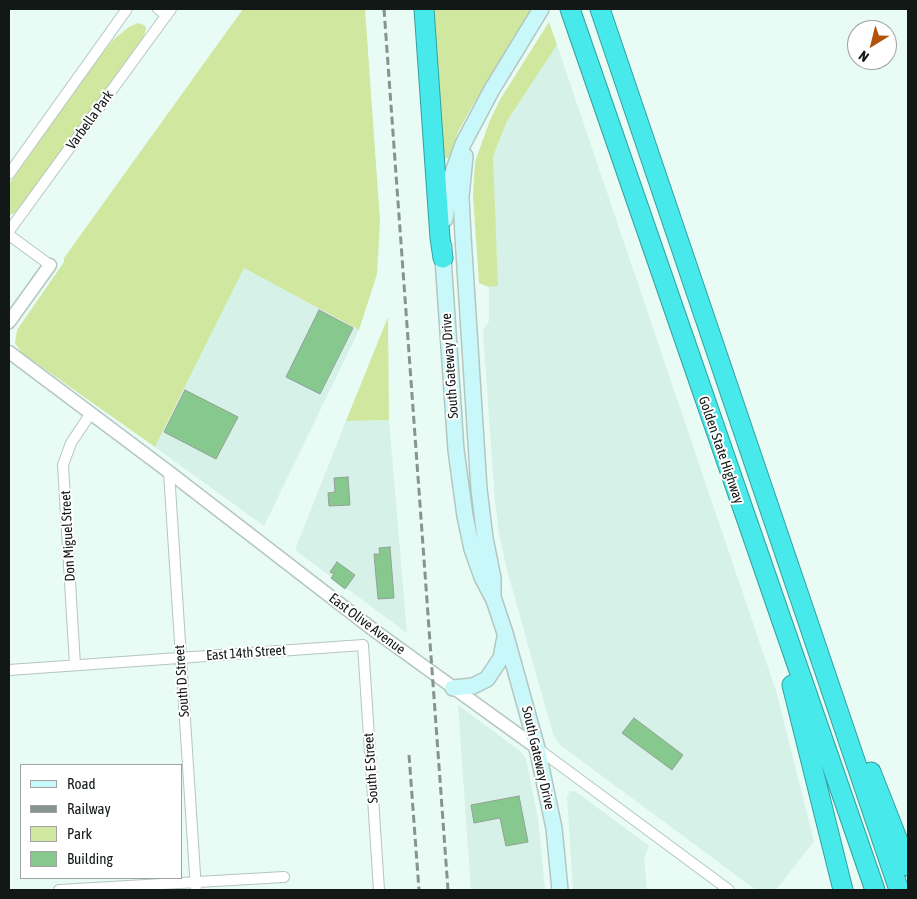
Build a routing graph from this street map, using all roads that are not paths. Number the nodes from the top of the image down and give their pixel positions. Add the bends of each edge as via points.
1 (128, 9) edge
2 (158, 9) edge
3 (424, 9) edge
4 (540, 9) edge
5 (570, 9) edge
6 (600, 9) edge
7 (169, 12) edge
8 (471, 130) junction
9 (9, 174) edge
10 (9, 233) edge
11 (443, 258) junction
12 (50, 265) joint
13 (469, 307) junction
14 (446, 308) junction
15 (9, 322) edge
16 (9, 352) edge
17 (91, 413) junction
18 (169, 472) junction
19 (787, 559) junction
20 (762, 565) junction
21 (494, 600) junction
22 (375, 631) junction
23 (505, 633) junction
24 (363, 645) junction
25 (181, 658) junction
26 (75, 665) junction
27 (9, 670) edge
28 (452, 688) junction
29 (537, 748) junction
30 (908, 866) edge
31 (284, 877) dead end
32 (196, 886) edge
33 (59, 890) edge
34 (379, 890) edge
35 (560, 890) edge
36 (729, 890) edge
37 (843, 890) edge
38 (875, 890) edge
39 (898, 890) edge

1 - 9 street
2 - 7 street
3 - 11 highway
4 - 8 main road, South Gateway Drive
5 - 20 highway, Golden State Highway
6 - 19 highway, Golden State Highway
7 - 10 street, Varbella Park
8 - 11 main road, South Gateway Drive via 457,159 448,192
8 - 13 main road, South Gateway Drive via 464,162 462,197
10 - 12 street
11 - 14 main road, South Gateway Drive
12 - 15 street
13 - 14 main road
13 - 21 main road, South Gateway Drive via 479,489
14 - 21 main road, South Gateway Drive via 456,450 465,516 472,549
16 - 17 street, East Olive Avenue
17 - 18 street, East Olive Avenue
17 - 26 street, Don Miguel Street via 71,443 63,465
18 - 22 street, East Olive Avenue
18 - 25 street, South D Street
19 - 30 highway
19 - 39 highway, Golden State Highway
20 - 37 highway
20 - 38 highway, Golden State Highway
21 - 23 main road, South Gateway Drive
22 - 24 street
22 - 28 street, East Olive Avenue
23 - 28 main road via 501,658 487,679 473,686
23 - 29 main road, South Gateway Drive
24 - 25 street, East 14th Street
24 - 34 street, South E Street
25 - 26 street, East 14th Street
25 - 32 street, South D Street
26 - 27 street, East 14th Street
28 - 29 street, East Olive Avenue
29 - 35 main road, South Gateway Drive via 554,828
29 - 36 street, East Olive Avenue
31 - 32 street
32 - 33 street

